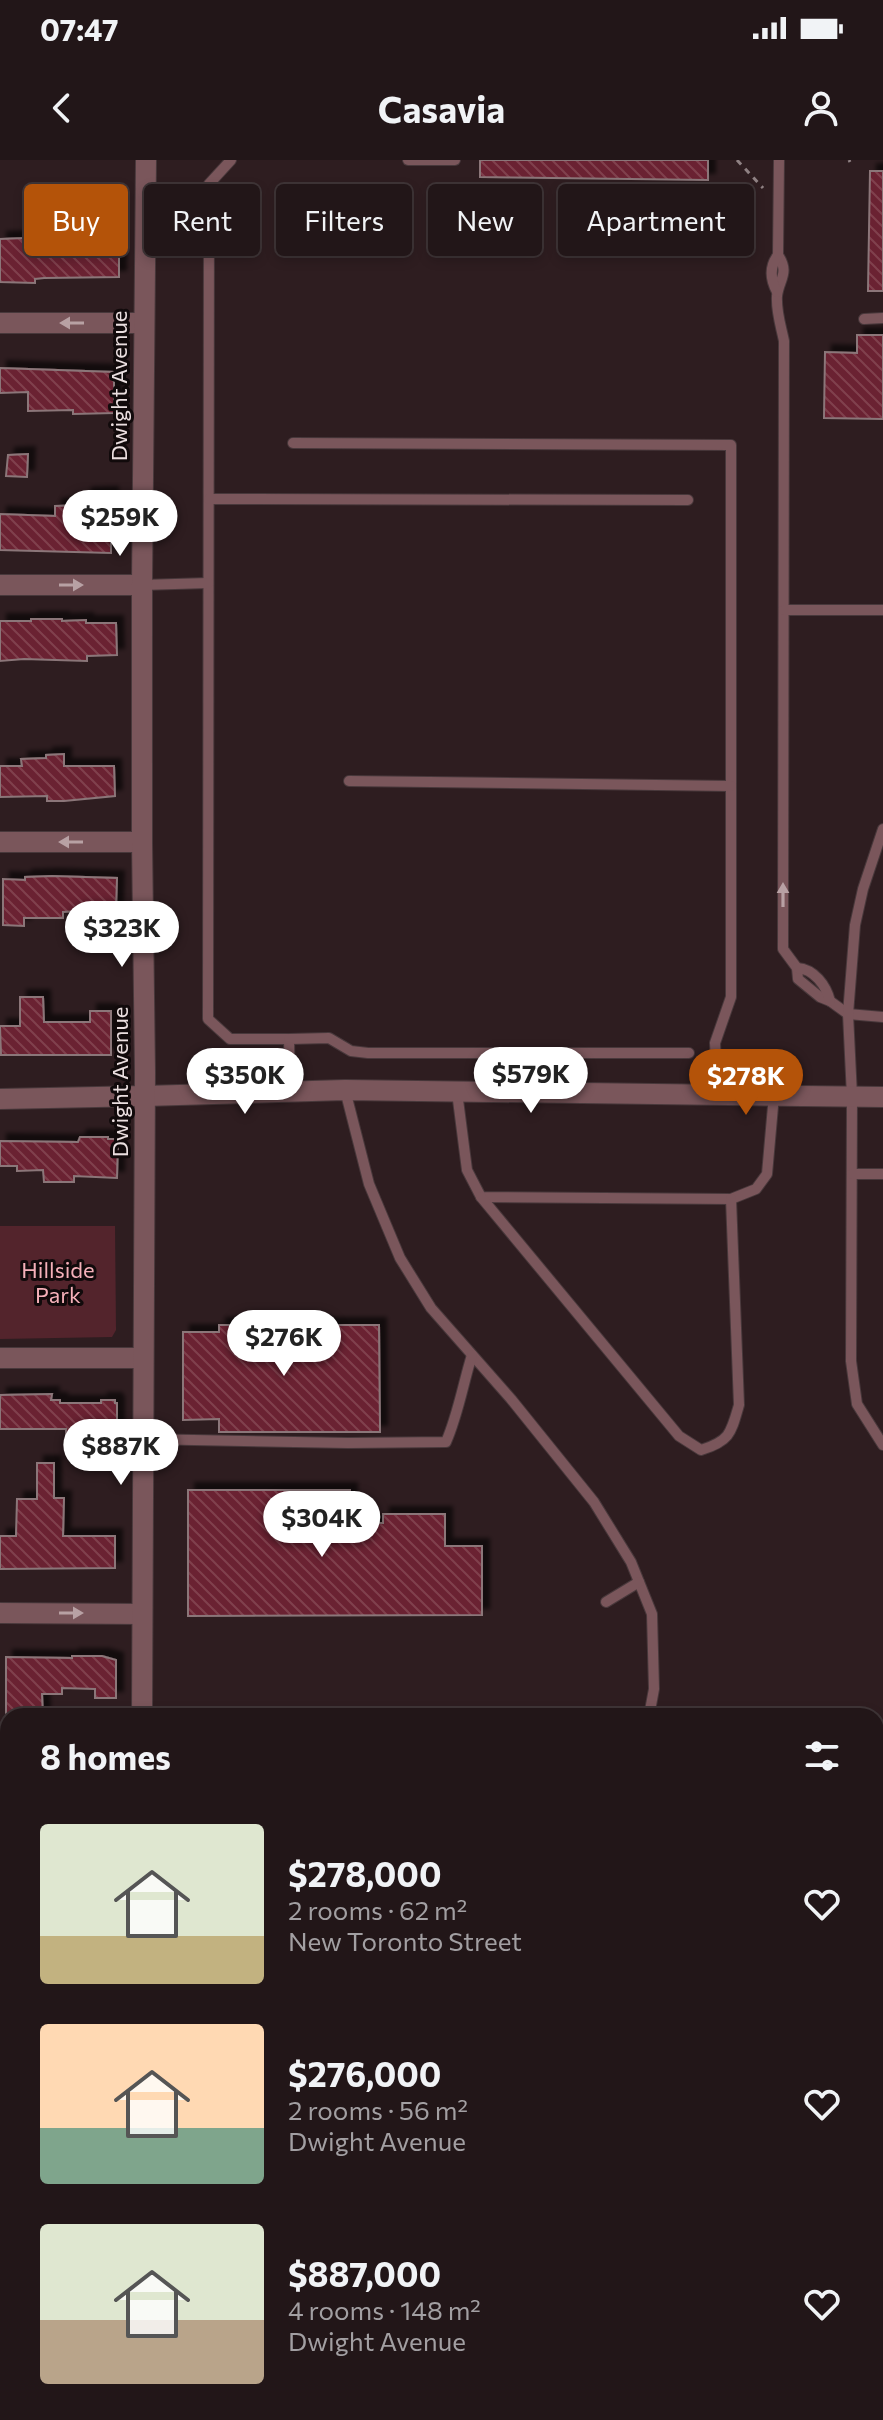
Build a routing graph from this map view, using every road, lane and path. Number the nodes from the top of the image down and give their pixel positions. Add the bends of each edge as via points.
1 (146, 160) edge
2 (231, 160) edge
3 (408, 160) edge
4 (455, 160) edge
5 (737, 160) edge
6 (779, 160) edge
7 (763, 188) dead end
8 (883, 318) edge
9 (864, 319) dead end
10 (0, 323) edge
11 (144, 323) junction
12 (293, 443) dead end
13 (209, 499) junction
14 (688, 500) dead end
15 (208, 583) junction
16 (0, 585) edge
17 (142, 585) junction
18 (784, 610) junction
19 (883, 610) edge
20 (349, 781) dead end
21 (731, 786) junction
22 (883, 829) edge
23 (0, 842) edge
24 (142, 842) junction
25 (880, 851) edge
26 (848, 1014) junction
27 (883, 1017) edge
28 (289, 1039) junction
29 (689, 1053) dead end
30 (345, 1090) junction
31 (290, 1092) junction
32 (457, 1092) junction
33 (718, 1095) junction
34 (774, 1095) junction
35 (145, 1096) junction
36 (852, 1096) junction
37 (883, 1097) edge
38 (0, 1099) edge
39 (852, 1174) junction
40 (883, 1174) edge
41 (481, 1197) junction
42 (731, 1199) junction
43 (472, 1355) junction
44 (0, 1358) edge
45 (142, 1358) junction
46 (143, 1439) junction
47 (883, 1445) edge
48 (639, 1582) junction
49 (606, 1602) dead end
50 (0, 1613) edge
51 (142, 1614) junction
52 (142, 1708) edge
53 (650, 1708) edge

1 - 11 street, Dwight Avenue
2 - 13 lane via 209,184
3 - 4 lane
5 - 7 path
6 - 18 lane via 778,255 771,281 784,341
8 - 9 lane
11 -> 10 street
11 - 17 street, Dwight Avenue
12 - 21 lane via 731,445
13 - 14 lane
13 - 15 lane
15 - 17 lane
15 - 28 lane via 208,1019 230,1039
16 -> 17 street
17 - 24 street, Dwight Avenue
18 - 19 lane
26 -> 18 lane via 798,979 797,968 783,949
20 - 21 lane
21 - 33 lane via 731,997 715,1043
22 - 25 lane
24 -> 23 street
24 - 35 street, Dwight Avenue
25 - 26 lane via 855,925
26 - 27 lane
26 - 36 lane
28 - 29 lane via 329,1038 351,1051 368,1053
28 - 31 lane
30 - 31 street
30 - 32 street
30 - 43 lane via 369,1184 400,1258 431,1308
31 - 35 street
32 - 33 street
32 - 41 lane via 467,1170
33 - 34 street
34 - 36 street
34 - 42 lane via 767,1174 756,1189
35 - 38 street
35 - 45 street, Dwight Avenue
36 - 37 street
36 - 39 lane
39 - 40 lane
39 - 47 lane via 851,1361 857,1404
41 - 42 lane
41 - 42 lane via 679,1436 701,1450 720,1444 739,1405
43 - 46 lane via 446,1442
43 - 48 lane via 594,1502
44 - 45 street
45 - 46 street, Dwight Avenue
46 - 51 street, Dwight Avenue
48 - 49 lane
48 - 53 lane via 652,1614
50 -> 51 street
51 - 52 street, Dwight Avenue

